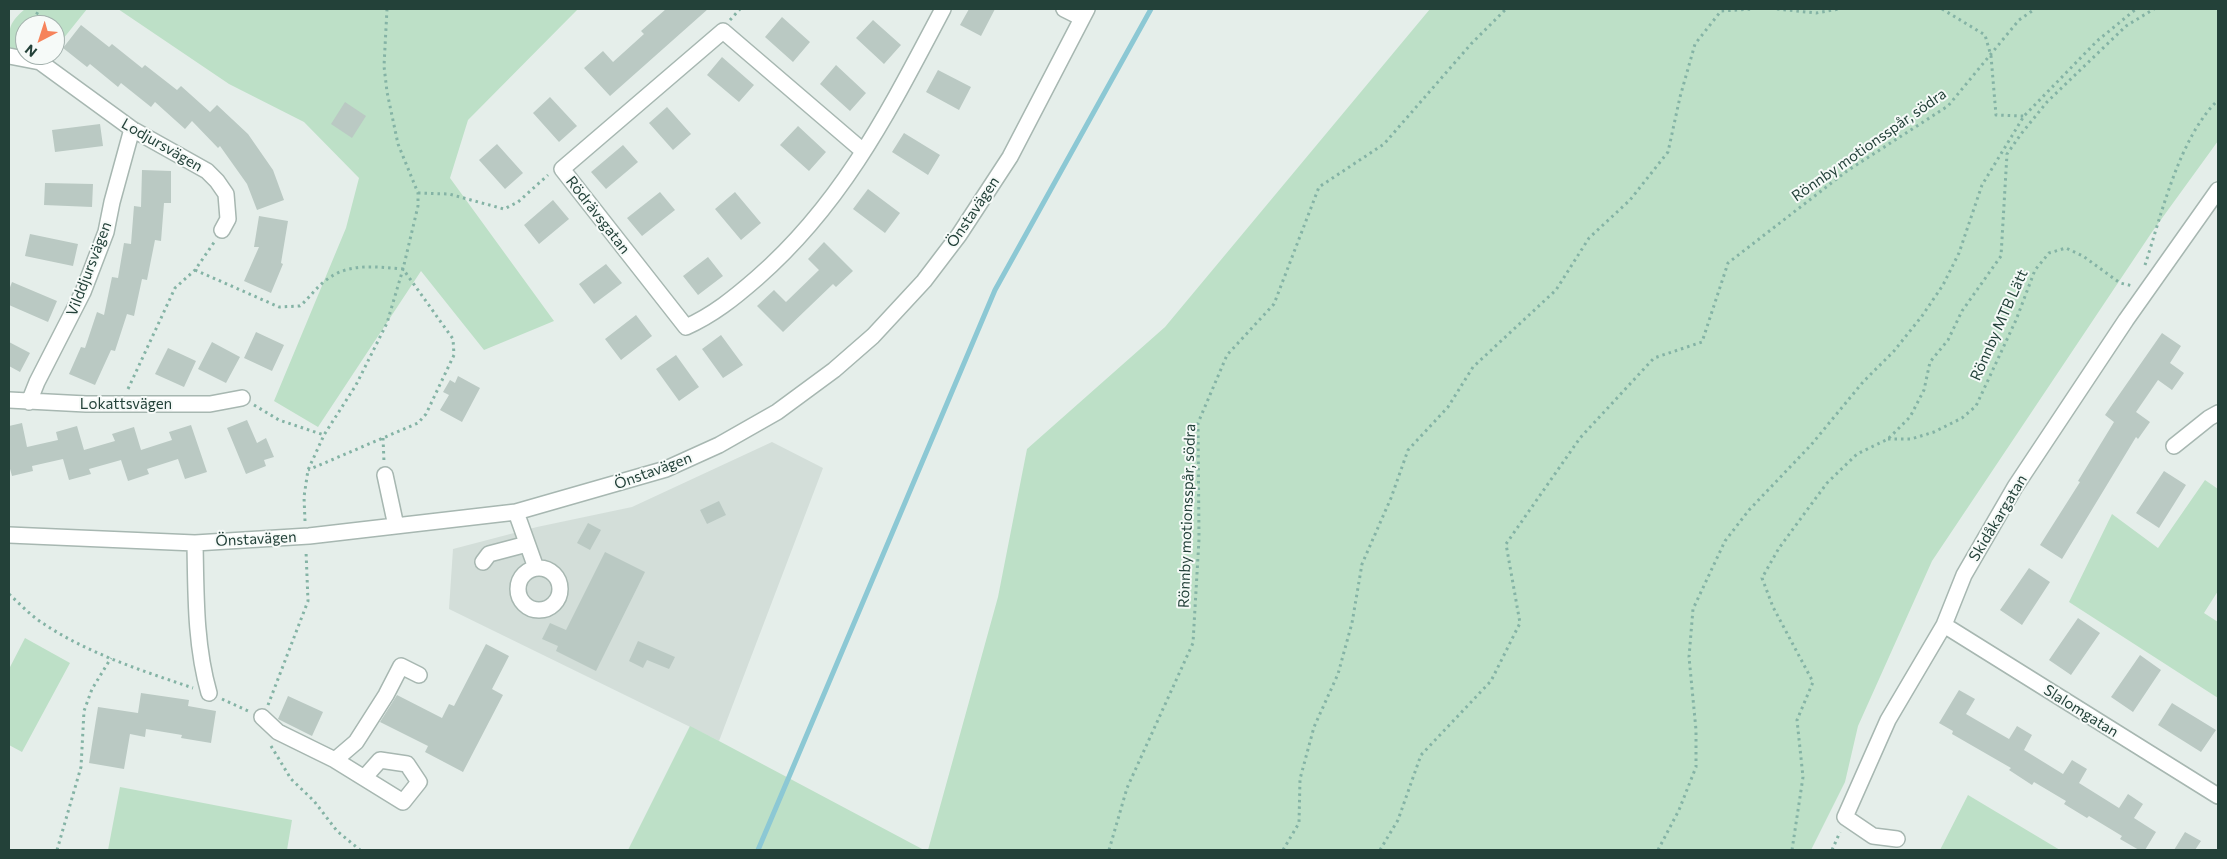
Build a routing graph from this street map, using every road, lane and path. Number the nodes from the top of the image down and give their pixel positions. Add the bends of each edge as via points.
1 (387, 9) edge
2 (943, 9) edge
3 (1064, 9) edge
4 (1506, 9) edge
5 (1753, 9) edge
6 (1777, 9) edge
7 (1839, 9) edge
8 (1942, 9) edge
9 (2035, 9) edge
10 (2136, 9) edge
11 (2154, 9) edge
12 (1084, 14) edge
13 (9, 56) edge
14 (1991, 56) junction
15 (2218, 100) edge
16 (2024, 116) junction
17 (132, 129) junction
18 (863, 151) junction
19 (562, 169) junction
20 (418, 192) junction
21 (2218, 193) edge
22 (222, 230) joint
23 (2145, 266) dead end
24 (403, 269) junction
25 (195, 270) junction
26 (2138, 281) dead end
27 (242, 398) joint
28 (9, 400) edge
29 (29, 402) junction
30 (120, 404) junction
31 (2218, 413) edge
32 (324, 436) junction
33 (383, 438) junction
34 (1888, 439) junction
35 (2174, 446) dead end
36 (308, 470) junction
37 (385, 475) joint
38 (516, 512) junction
39 (305, 524) dead end
40 (396, 526) junction
41 (9, 534) edge
42 (195, 543) junction
43 (527, 544) junction
44 (306, 551) dead end
45 (483, 562) dead end
46 (536, 568) dead end
47 (9, 594) edge
48 (1944, 625) junction
49 (111, 658) junction
50 (419, 675) dead end
51 (209, 693) junction
52 (262, 717) junction
53 (269, 742) dead end
54 (335, 760) junction
55 (364, 778) dead end
56 (2218, 796) edge
57 (1897, 839) dead end
58 (57, 850) edge
59 (360, 850) edge
60 (1109, 850) edge
61 (1283, 850) edge
62 (1380, 850) edge
63 (1658, 850) edge
64 (1792, 850) edge

1 - 20 path via 384,66 388,101 398,144
2 - 18 street, Rödrävsgatan
3 - 12 street
4 - 60 path, Rönnby motionsspår, södra via 1471,44 1384,144 1319,187 1274,304 1227,356 1198,423 1199,539 1193,643 1127,788
5 - 61 path via 1721,11 1695,44 1668,152 1630,200 1589,238 1556,290 1473,367 1448,408 1408,450 1362,564 1352,623 1338,674 1314,727 1300,779 1299,823
6 - 7 path via 1816,13
8 - 14 path via 1985,35
9 - 14 path, Rönnby motionsspår, södra via 2019,20
10 - 16 path via 2097,41
11 - 34 path via 2126,26 2047,102 2007,154 2001,256 1962,311 1948,340 1930,362 1924,390 1910,417
12 - 38 street, Önstavägen via 1010,157 959,235 924,281 873,336 777,412 719,445 666,469
13 - 17 street, Lodjursvägen via 40,62
14 - 16 path via 1996,115
14 - 62 path, Rönnby motionsspår, södra via 1948,106 1847,171 1728,263 1702,342 1654,358 1580,438 1506,544 1520,622 1491,681 1421,755 1398,820
15 - 23 path via 2187,143
16 - 63 path via 1982,185 1959,252 1943,285 1922,316 1725,541 1693,609 1689,657 1696,767
17 - 22 street, Lodjursvägen via 197,164 217,181 226,194 228,208 228,219
17 - 29 street, Vilddjursvägen via 106,232 83,292
18 - 19 street, Rödrävsgatan via 723,31
18 - 19 street, Rödrävsgatan via 835,194 782,256 707,317 686,326
19 - 20 path via 552,172 518,202 504,209 449,194
20 - 24 path via 418,206
21 - 48 street, Skidåkargatan via 2126,320 2015,487 1964,575
22 - 25 path
24 - 25 path via 362,266 342,270 324,281 300,306 279,307
24 - 32 path via 387,323 356,385
24 - 33 path via 453,339 454,355 426,414 418,422
25 - 30 path via 176,288
26 - 34 path, Rönnby MTB Lätt via 2134,286 2120,283 2083,256 2066,248 2049,253 2035,270 1976,406 1962,418 1934,432 1911,439
27 - 30 street, Lokattsvägen via 210,404
27 - 32 path via 279,420
28 - 29 street, Lokattsvägen
29 - 30 street, Lokattsvägen
31 - 35 street
32 - 36 path
33 - 36 path
33 - 37 path
34 - 64 path via 1857,454 1827,482 1779,548 1762,578 1777,615 1814,682 1797,720 1803,777
36 - 39 path via 304,496
37 - 40 street
38 - 40 street, Önstavägen
38 - 43 street
40 - 42 street, Önstavägen via 309,536
41 - 42 street, Önstavägen
42 - 51 street via 196,613
43 - 45 street via 489,554
43 - 46 street
44 - 52 path via 308,601
47 - 49 path via 42,623
48 - 56 street, Slalomgatan
48 - 57 street, Skidåkargatan via 1888,720 1845,817 1873,836
49 - 51 path
49 - 58 path via 92,689 84,711 81,767
50 - 54 street via 401,666 356,742
51 - 52 path
52 - 54 street via 278,732
53 - 59 path via 291,779 314,801 337,831
54 - 55 street

